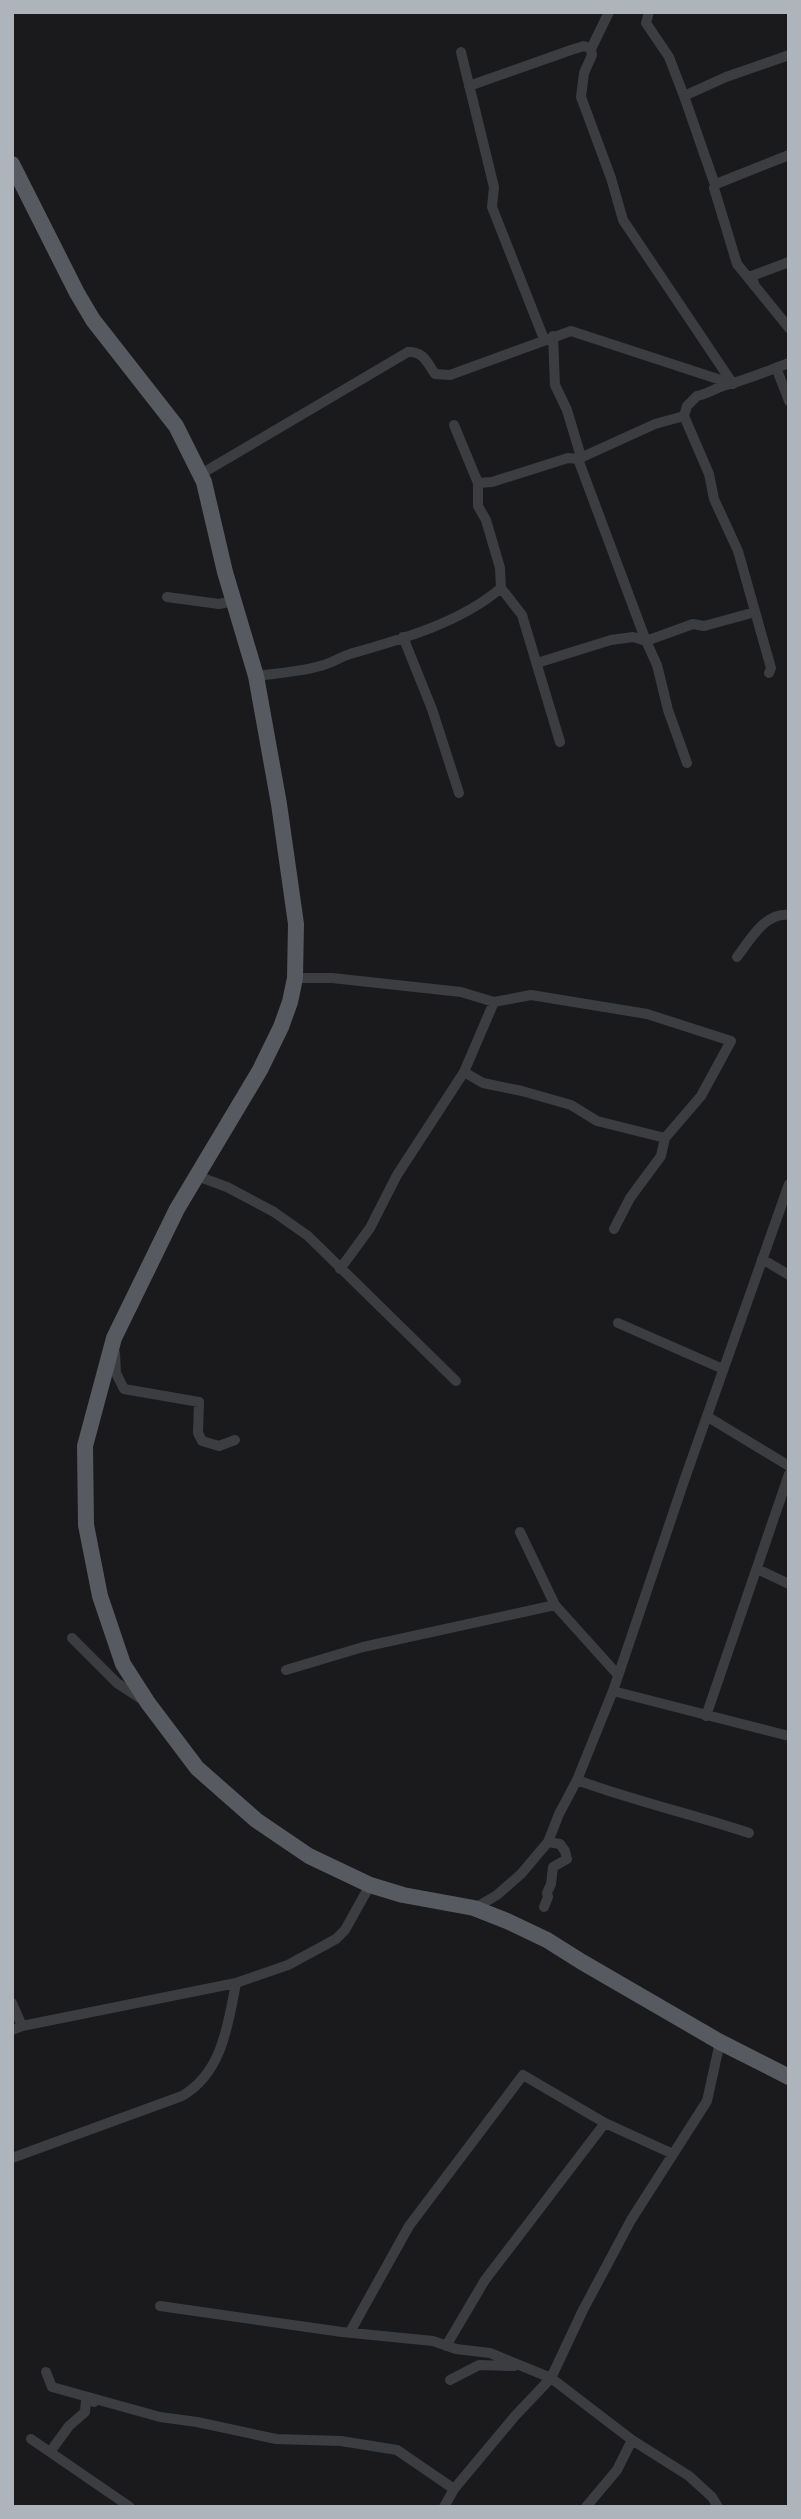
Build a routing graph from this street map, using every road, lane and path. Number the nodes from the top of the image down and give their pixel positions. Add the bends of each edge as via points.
1 (609, 12) edge
2 (649, 12) edge
3 (591, 49) junction
4 (461, 52) dead end
5 (789, 55) edge
6 (469, 86) junction
7 (684, 96) junction
8 (789, 155) edge
9 (12, 164) edge
10 (715, 185) junction
11 (789, 262) edge
12 (789, 328) edge
13 (549, 338) junction
14 (789, 364) edge
15 (777, 370) junction
16 (733, 384) junction
17 (789, 401) edge
18 (686, 411) junction
19 (454, 425) dead end
20 (579, 458) junction
21 (201, 474) junction
22 (478, 483) junction
23 (501, 587) junction
24 (167, 597) dead end
25 (234, 601) junction
26 (748, 614) dead end
27 (403, 637) junction
28 (646, 641) junction
29 (537, 663) junction
30 (769, 673) dead end
31 (257, 676) junction
32 (560, 742) dead end
33 (687, 763) dead end
34 (460, 793) dead end
35 (789, 915) edge
36 (737, 957) dead end
37 (295, 978) junction
38 (494, 1002) junction
39 (464, 1072) junction
40 (665, 1138) junction
41 (197, 1175) junction
42 (789, 1184) edge
43 (614, 1229) dead end
44 (762, 1259) junction
45 (340, 1269) junction
46 (789, 1275) edge
47 (618, 1323) dead end
48 (114, 1338) junction
49 (723, 1369) junction
50 (456, 1381) dead end
51 (708, 1417) junction
52 (235, 1440) dead end
53 (789, 1466) edge
54 (789, 1474) edge
55 (520, 1532) dead end
56 (757, 1569) junction
57 (789, 1584) edge
58 (555, 1605) junction
59 (72, 1638) dead end
60 (286, 1670) dead end
61 (618, 1675) junction
62 (613, 1691) junction
63 (148, 1703) junction
64 (706, 1716) junction
65 (789, 1736) edge
66 (577, 1780) junction
67 (749, 1833) dead end
68 (548, 1842) junction
69 (370, 1885) junction
70 (474, 1908) junction
71 (544, 1908) dead end
72 (236, 1983) junction
73 (12, 2003) edge
74 (17, 2028) edge
75 (720, 2042) junction
76 (789, 2077) edge
77 (604, 2123) junction
78 (673, 2154) junction
79 (12, 2158) edge
80 (160, 2306) dead end
81 (351, 2332) junction
82 (446, 2346) junction
83 (46, 2372) dead end
84 (547, 2376) junction
85 (450, 2380) dead end
86 (197, 2422) junction
87 (31, 2439) dead end
88 (632, 2440) junction
89 (50, 2452) junction
90 (454, 2489) junction
91 (130, 2507) edge
92 (444, 2507) edge
93 (586, 2507) edge
94 (718, 2507) edge

1 - 3 street
2 - 7 street via 646,23 669,57
3 - 6 street via 584,46
3 - 16 street via 581,97 623,220
4 - 6 street
5 - 7 street
6 - 13 street via 494,187 492,207
7 - 10 street
8 - 10 street
9 - 21 main road via 93,320 176,426
10 - 12 street via 737,264
11 - 12 street via 749,277
13 - 16 street via 571,331
13 - 20 street via 555,385 567,410
13 - 21 street via 450,375 435,374 421,354 408,352
14 - 15 street
14 - 16 street
15 - 17 street
15 - 18 street
16 - 18 street via 696,396
18 - 20 street
18 - 30 street via 714,499 738,551 764,636
19 - 22 street
20 - 22 street
20 - 28 street
21 - 25 main road
22 - 23 street via 478,506 500,568
23 - 27 street via 484,603
23 - 29 street via 522,615
24 - 25 street via 219,604
25 - 31 main road
26 - 28 street via 704,626 693,624
27 - 31 street via 321,666
27 - 34 street
28 - 29 street via 633,637 611,640
28 - 33 street
29 - 32 street
31 - 37 main road via 293,892
35 - 36 street via 767,921
37 - 38 street via 461,992
37 - 41 main road via 281,1027 260,1070
38 - 39 street
38 - 40 street via 531,995 647,1014 731,1041 701,1096
39 - 40 street via 483,1083 571,1105 597,1121
39 - 45 street via 397,1175 370,1228
40 - 43 street via 661,1156
41 - 45 street via 274,1212 308,1236
41 - 48 main road
42 - 44 street
44 - 46 street
44 - 49 street
45 - 50 street
47 - 49 street
48 - 52 street via 116,1373 124,1389 200,1402 198,1433 202,1441 219,1446
48 - 63 main road via 85,1446 86,1525 100,1596 123,1664
49 - 51 street
51 - 53 street
51 - 61 street
54 - 56 street
55 - 58 street
56 - 57 street
56 - 64 street
58 - 60 street via 363,1647
58 - 61 street
59 - 63 street via 117,1683
61 - 62 street
62 - 64 street
62 - 66 street
63 - 69 main road via 197,1768 257,1820 309,1856
64 - 65 street
66 - 67 street
66 - 68 street
68 - 70 street via 521,1874
68 - 71 street via 560,1844 567,1859 554,1867
69 - 70 main road
69 - 72 street via 336,1939 288,1965
70 - 75 main road via 547,1940
72 - 74 street
72 - 79 street via 218,2056 193,2089
73 - 74 street
75 - 76 main road
75 - 78 street via 707,2101
77 - 78 street
77 - 81 street via 523,2075 409,2226
77 - 82 street via 485,2280
78 - 84 street
80 - 81 street
81 - 82 street
82 - 84 street via 490,2353
83 - 86 street via 52,2386 160,2417
84 - 85 street via 540,2367 482,2364
84 - 88 street
84 - 90 street
86 - 89 street via 86,2400 85,2412
86 - 90 street via 276,2439 397,2449
87 - 89 street
88 - 93 street via 617,2470
88 - 94 street via 689,2476
89 - 91 street
90 - 92 street

